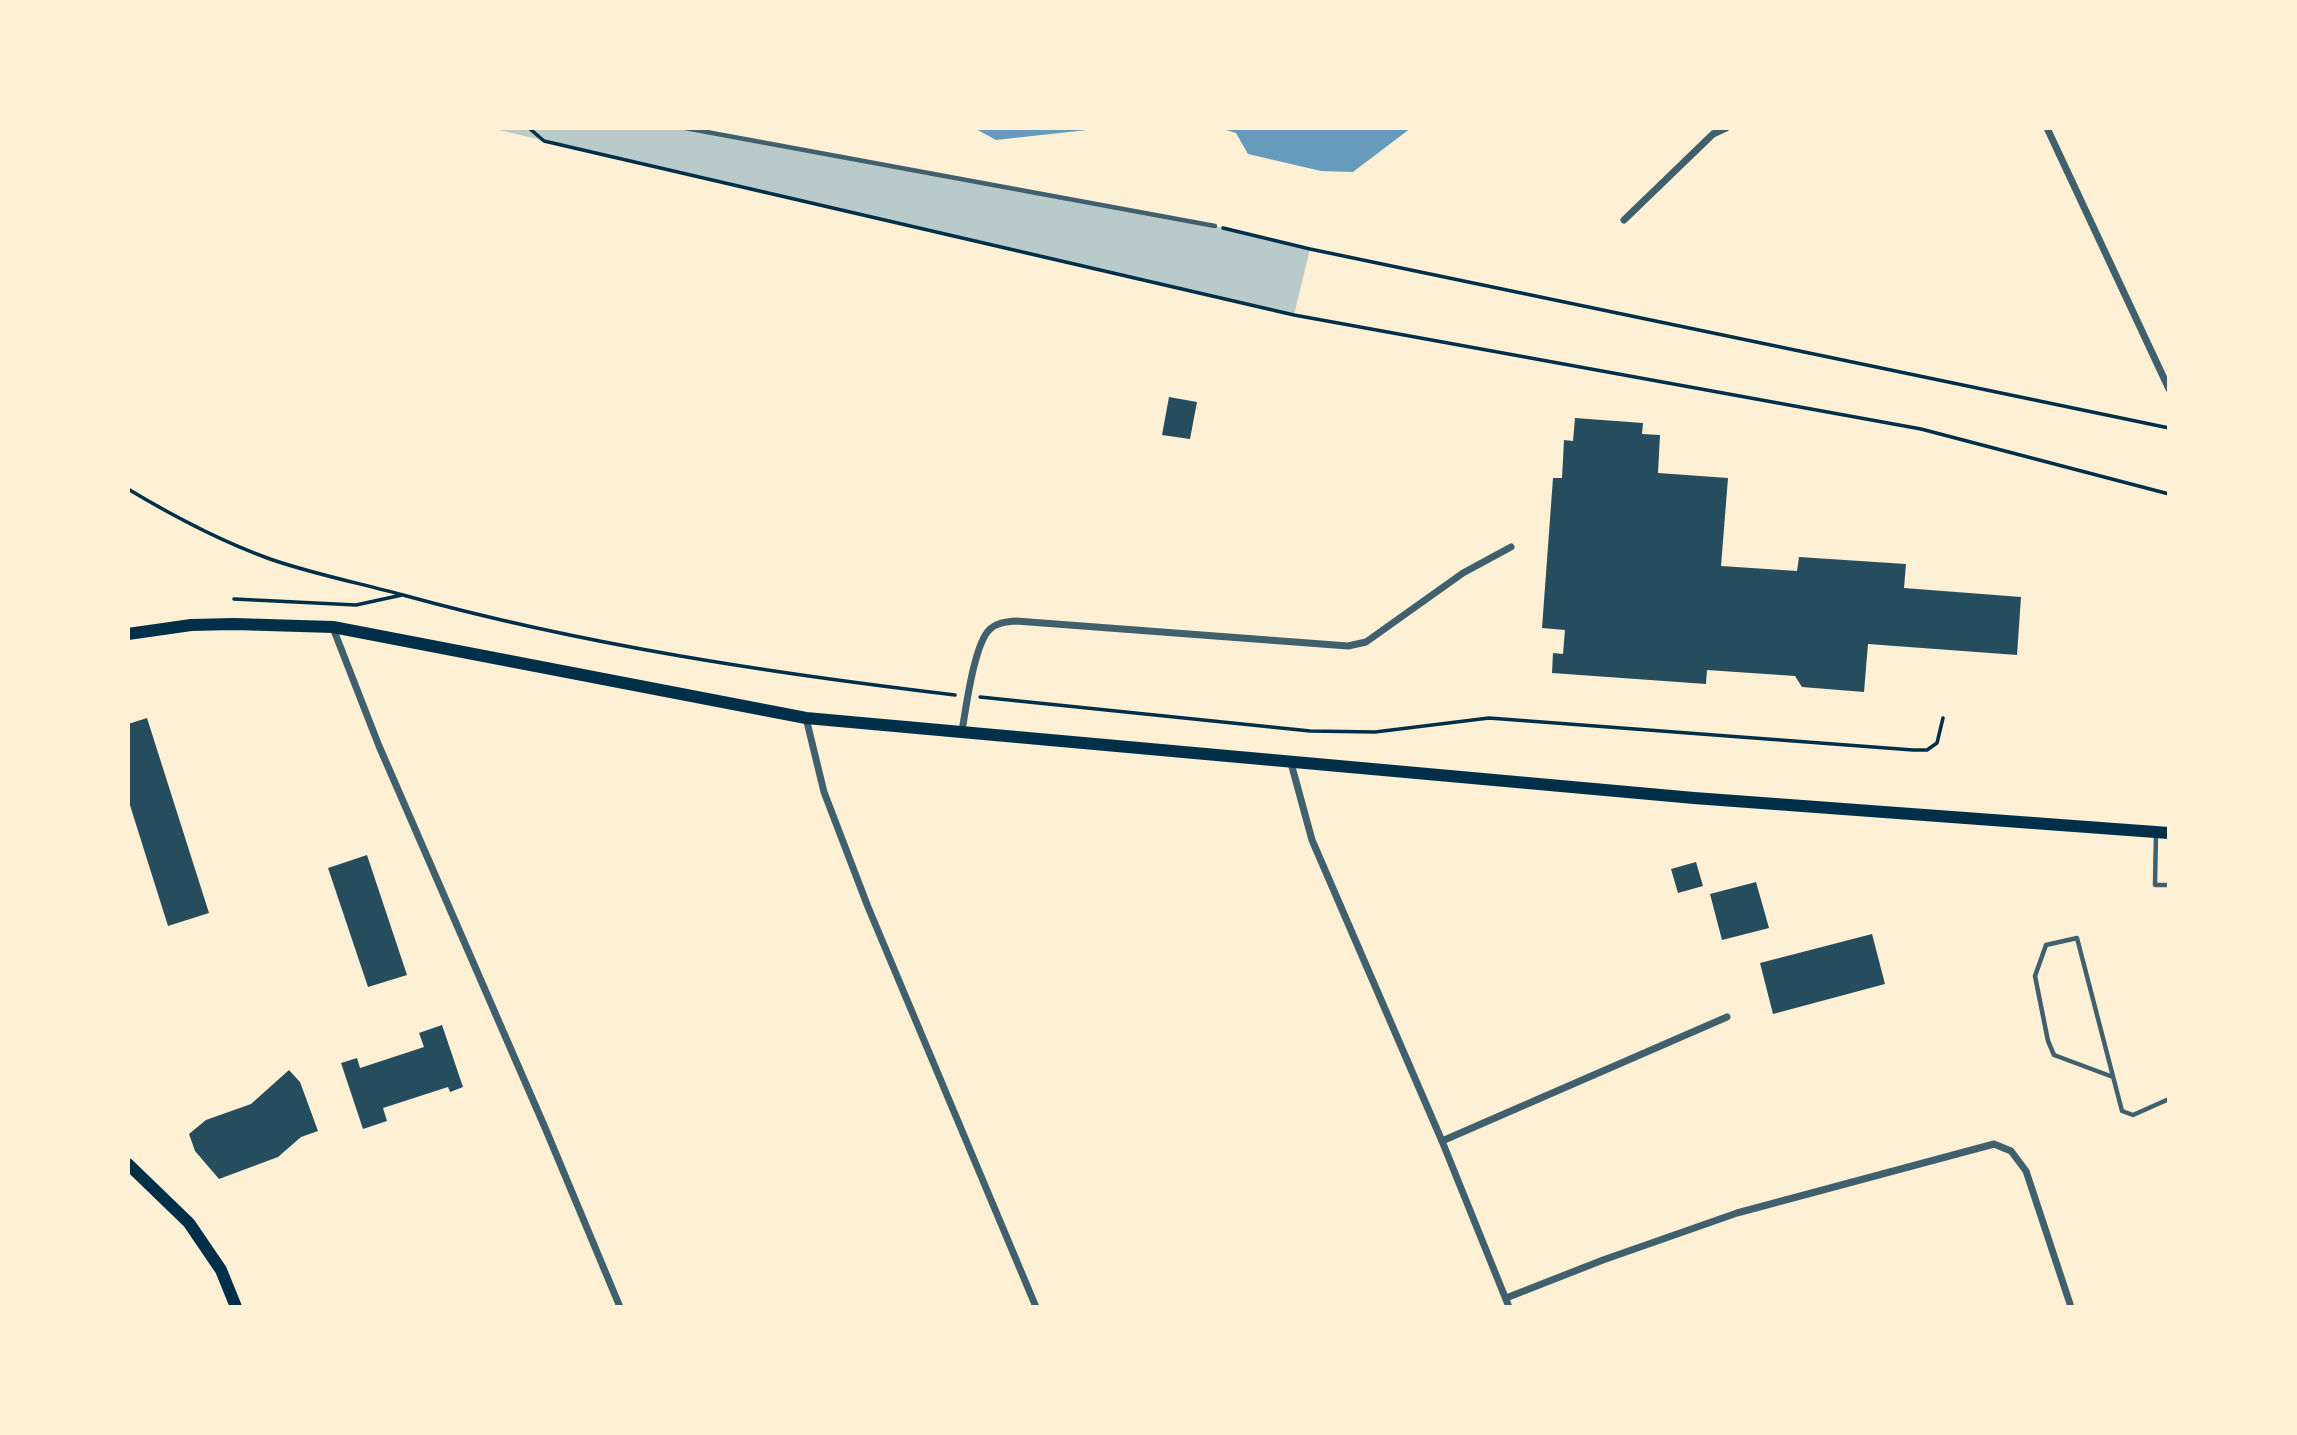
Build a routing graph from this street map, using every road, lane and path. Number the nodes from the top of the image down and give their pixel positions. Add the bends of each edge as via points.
1 (529, 128) edge
2 (685, 128) edge
3 (1726, 128) edge
4 (2047, 128) edge
5 (1624, 220) dead end
6 (1215, 226) joint
7 (2169, 386) edge
8 (2169, 428) edge
9 (128, 489) edge
10 (2169, 494) edge
11 (1511, 547) dead end
12 (402, 595) junction
13 (234, 599) dead end
14 (332, 627) junction
15 (128, 634) edge
16 (968, 696) junction
17 (806, 718) junction
18 (1942, 718) dead end
19 (962, 731) junction
20 (1291, 763) junction
21 (2163, 832) edge
22 (2169, 884) edge
23 (1727, 1017) dead end
24 (2113, 1077) junction
25 (2169, 1099) edge
26 (1442, 1141) junction
27 (128, 1164) edge
28 (1506, 1298) junction
29 (236, 1307) edge
30 (620, 1307) edge
31 (1037, 1307) edge
32 (1509, 1307) edge
33 (2071, 1307) edge

1 - 10 path via 544,141 1294,316 1921,429
2 - 6 lane
3 - 5 street via 1713,134
4 - 7 street
6 - 8 path
9 - 12 path via 177,519 270,559
11 - 16 street via 1463,573 1366,642 1348,646 1002,622 985,637
12 - 13 path via 356,605
12 - 16 path via 532,628 758,669
14 - 15 main road via 191,625
14 - 17 main road
14 - 30 street
16 - 18 path via 1310,731 1375,732 1489,718 1920,750 1937,743
16 - 19 street
17 - 19 main road
17 - 31 street via 824,792 868,907
19 - 20 main road
20 - 21 main road
20 - 26 street via 1312,840
21 - 22 lane via 2155,885
23 - 26 street
24 - 24 lane via 2077,938 2046,945 2035,976 2054,1055
24 - 25 lane via 2122,1111 2133,1115
26 - 28 street
27 - 29 main road via 189,1223 221,1270
28 - 32 street
28 - 33 street via 1737,1213 1994,1144 2011,1151 2026,1171

